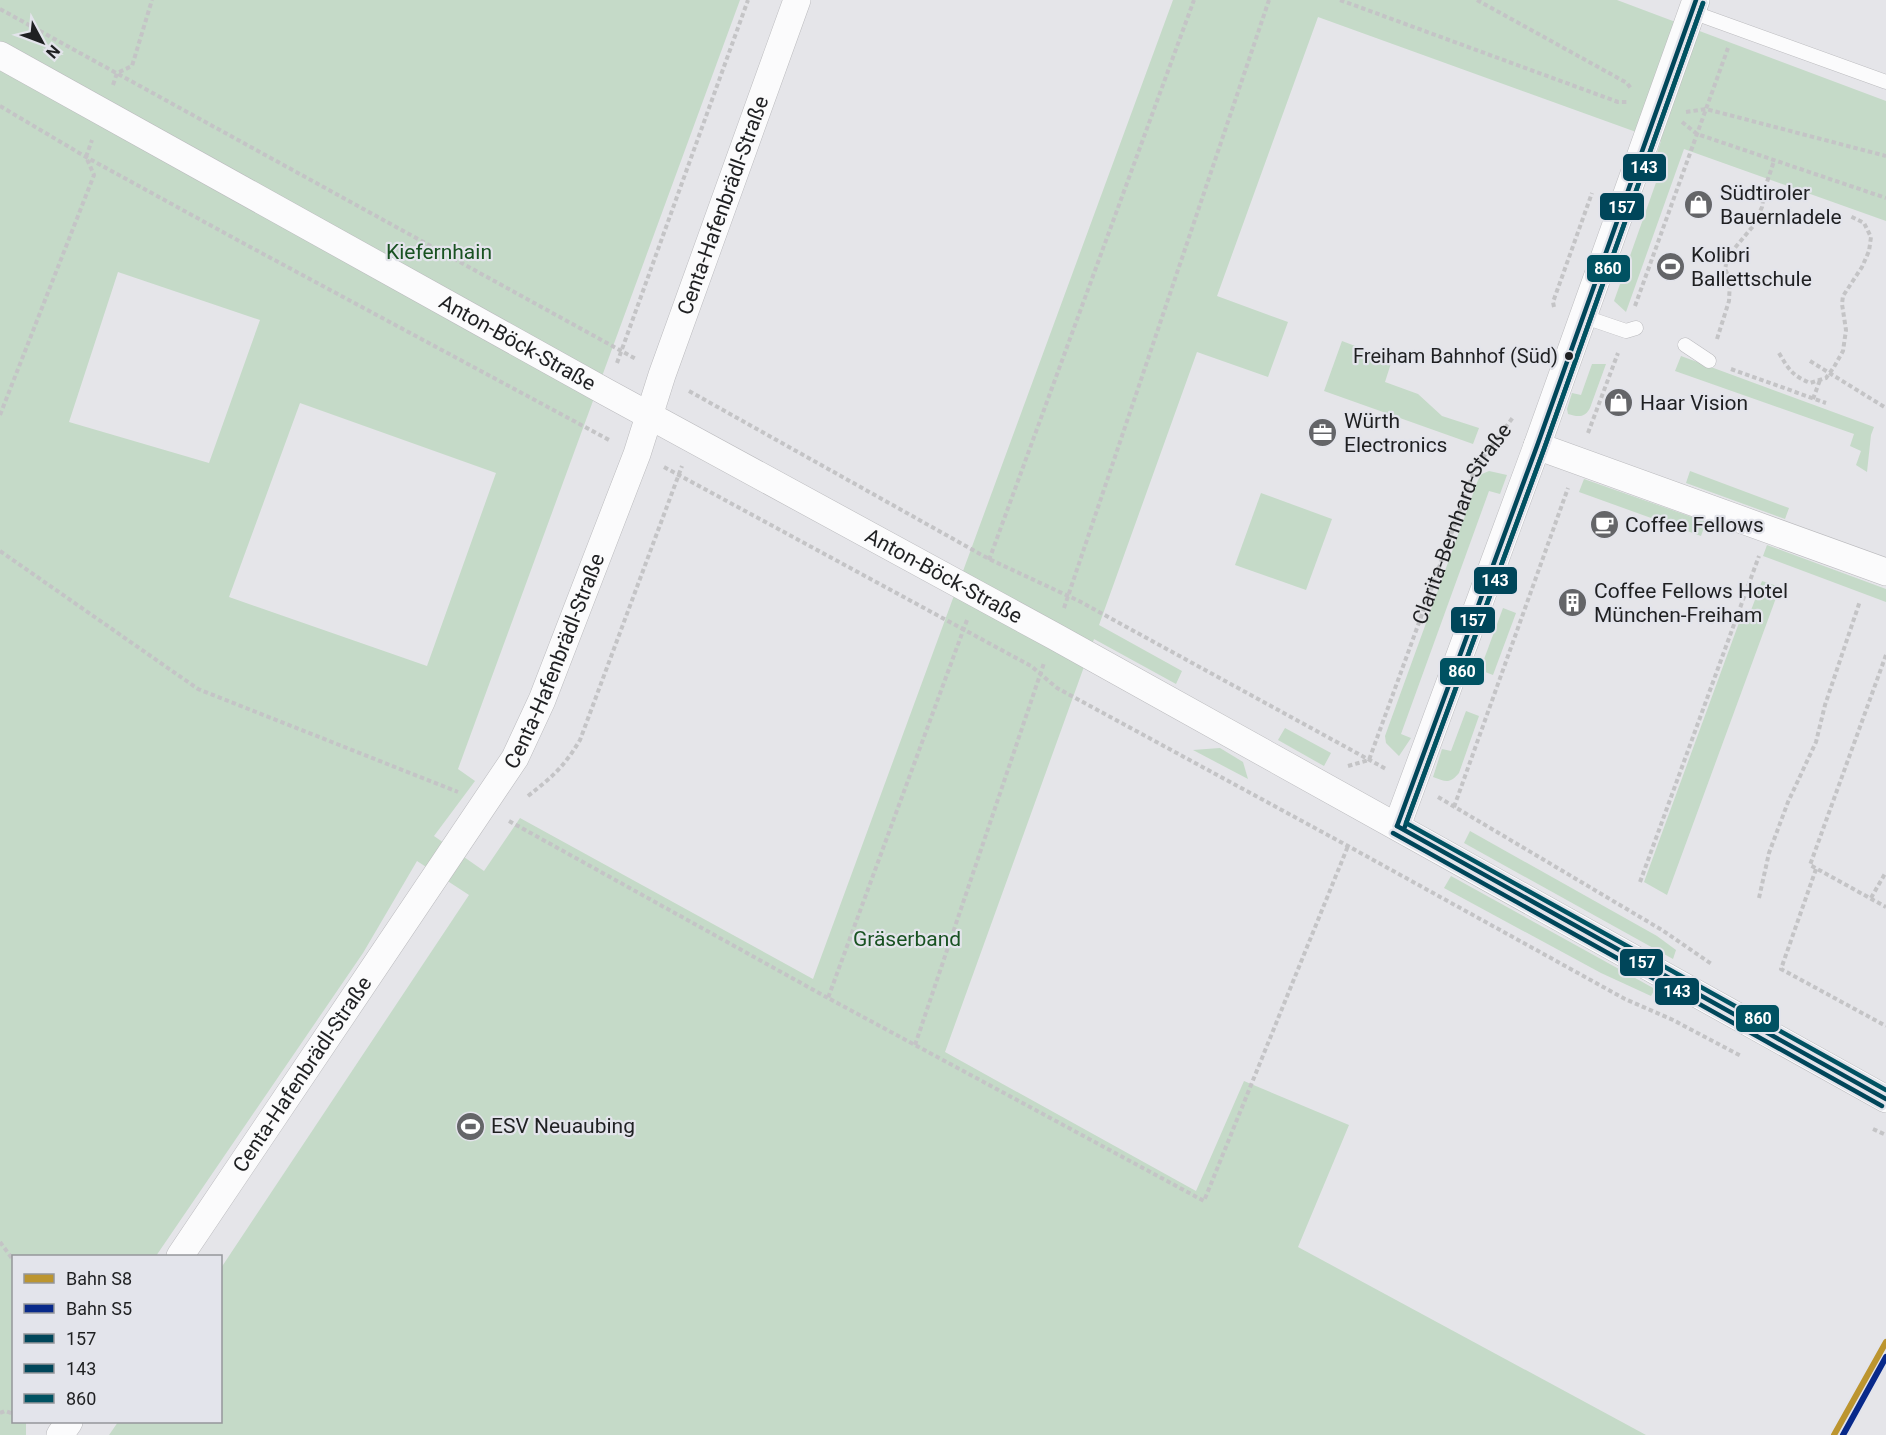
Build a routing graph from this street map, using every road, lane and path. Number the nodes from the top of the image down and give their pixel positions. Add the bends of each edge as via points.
1 (152, 0) edge
2 (748, 0) edge
3 (797, 0) edge
4 (1194, 0) edge
5 (1269, 0) edge
6 (1340, 0) edge
7 (1477, 0) edge
8 (1694, 6) edge
9 (0, 9) edge
10 (1735, 28) junction
11 (0, 55) edge
12 (117, 74) junction
13 (1634, 77) dead end
14 (1886, 82) edge
15 (1630, 87) junction
16 (1636, 95) dead end
17 (1633, 102) dead end
18 (1625, 103) junction
19 (0, 106) edge
20 (1706, 110) junction
21 (102, 112) junction
22 (1682, 112) dead end
23 (1680, 120) dead end
24 (1697, 134) junction
25 (86, 156) junction
26 (1886, 156) edge
27 (1774, 160) junction
28 (1593, 191) dead end
29 (1886, 198) edge
30 (1850, 216) dead end
31 (1570, 316) junction
32 (1631, 330) junction
33 (1685, 345) dead end
34 (622, 350) junction
35 (1779, 353) dead end
36 (1709, 361) junction
37 (1810, 361) dead end
38 (1830, 372) junction
39 (662, 375) junction
40 (1820, 380) junction
41 (606, 392) junction
42 (1813, 399) junction
43 (1826, 403) dead end
44 (1520, 407) dead end
45 (1886, 408) edge
46 (0, 415) edge
47 (650, 415) junction
48 (592, 431) junction
49 (1537, 446) junction
50 (637, 454) junction
51 (1579, 460) junction
52 (678, 475) junction
53 (1768, 530) junction
54 (0, 551) edge
55 (989, 559) junction
56 (1886, 572) edge
57 (977, 594) junction
58 (1068, 595) junction
59 (1860, 601) dead end
60 (964, 629) junction
61 (1054, 636) junction
62 (1886, 655) edge
63 (1040, 674) junction
64 (1369, 760) junction
65 (1412, 784) junction
66 (1325, 786) junction
67 (520, 802) dead end
68 (482, 805) junction
69 (1454, 807) junction
70 (514, 811) dead end
71 (1305, 823) junction
72 (1397, 826) junction
73 (1348, 846) junction
74 (1816, 869) junction
75 (1886, 873) edge
76 (1640, 882) dead end
77 (1759, 898) dead end
78 (1871, 898) junction
79 (1886, 907) edge
80 (1714, 966) dead end
81 (828, 998) junction
82 (1886, 1026) edge
83 (915, 1045) junction
84 (1744, 1058) dead end
85 (1886, 1100) edge
86 (0, 1242) edge
87 (181, 1255) edge
88 (12, 1258) edge

1 - 12 path via 132,66
2 - 34 path
3 - 39 street, Centa-Hafenbrädl-Straße
4 - 55 path
5 - 58 path
6 - 18 path
7 - 15 path
8 - 10 lane
8 - 31 street, Clarita-Bernhard-Straße
9 - 12 path
10 - 14 lane
10 - 20 path
11 - 21 street, Anton-Böck-Straße
12 - 21 path
12 - 34 path
13 - 15 path
15 - 16 path
15 - 18 path
17 - 18 path
19 - 25 path
20 - 22 path
20 - 24 path
20 - 26 path
21 - 25 path
21 - 41 street, Anton-Böck-Straße
23 - 24 path
24 - 27 path
24 - 32 path
25 - 46 path via 94,175
25 - 48 path
27 - 29 path
27 - 36 path via 1754,225 1728,256 1725,268 1730,280 1729,302
28 - 31 path via 1553,302
30 - 38 path via 1863,223 1871,237 1862,267 1843,296 1843,351
31 - 32 lane
31 - 49 street, Clarita-Bernhard-Straße
32 - 51 path
33 - 36 lane
34 - 39 path
34 - 41 path
35 - 40 path via 1795,376 1810,383
36 - 42 path
37 - 38 path
38 - 40 path
38 - 45 path
39 - 47 street, Centa-Hafenbrädl-Straße
39 - 55 path
40 - 42 path
41 - 47 street, Anton-Böck-Straße
41 - 48 path
42 - 43 path
44 - 64 path, Clarita-Bernhard-Straße via 1473,474
47 - 50 street, Centa-Hafenbrädl-Straße
47 - 57 street, Anton-Böck-Straße
48 - 50 path
49 - 51 street
49 - 65 street, Clarita-Bernhard-Straße
50 - 52 path
50 - 68 street, Centa-Hafenbrädl-Straße via 542,700 515,758
51 - 53 street
51 - 69 path
52 - 60 path
52 - 67 path via 580,740 556,774
53 - 56 street
53 - 76 path
54 - 68 path via 198,689
55 - 57 path
55 - 58 path
57 - 60 path
57 - 61 street, Anton-Böck-Straße
58 - 61 path
58 - 64 path
59 - 77 path via 1816,742 1769,853
60 - 63 path
60 - 81 path
61 - 63 path
61 - 66 street, Anton-Böck-Straße
62 - 74 path via 1810,865
63 - 71 path via 1057,688
63 - 83 path
64 - 65 path
64 - 66 path via 1333,771
65 - 69 path
65 - 72 street, Clarita-Bernhard-Straße
66 - 71 path
66 - 72 street, Anton-Böck-Straße
68 - 87 street, Centa-Hafenbrädl-Straße
69 - 80 path via 1662,930
70 - 81 path via 508,821
71 - 73 path
72 - 85 street, Anton-Böck-Straße
73 - 83 path via 1204,1201
73 - 84 path via 1625,999
74 - 78 path
74 - 82 path via 1781,969
75 - 78 path
78 - 79 path
81 - 83 path
86 - 88 path

